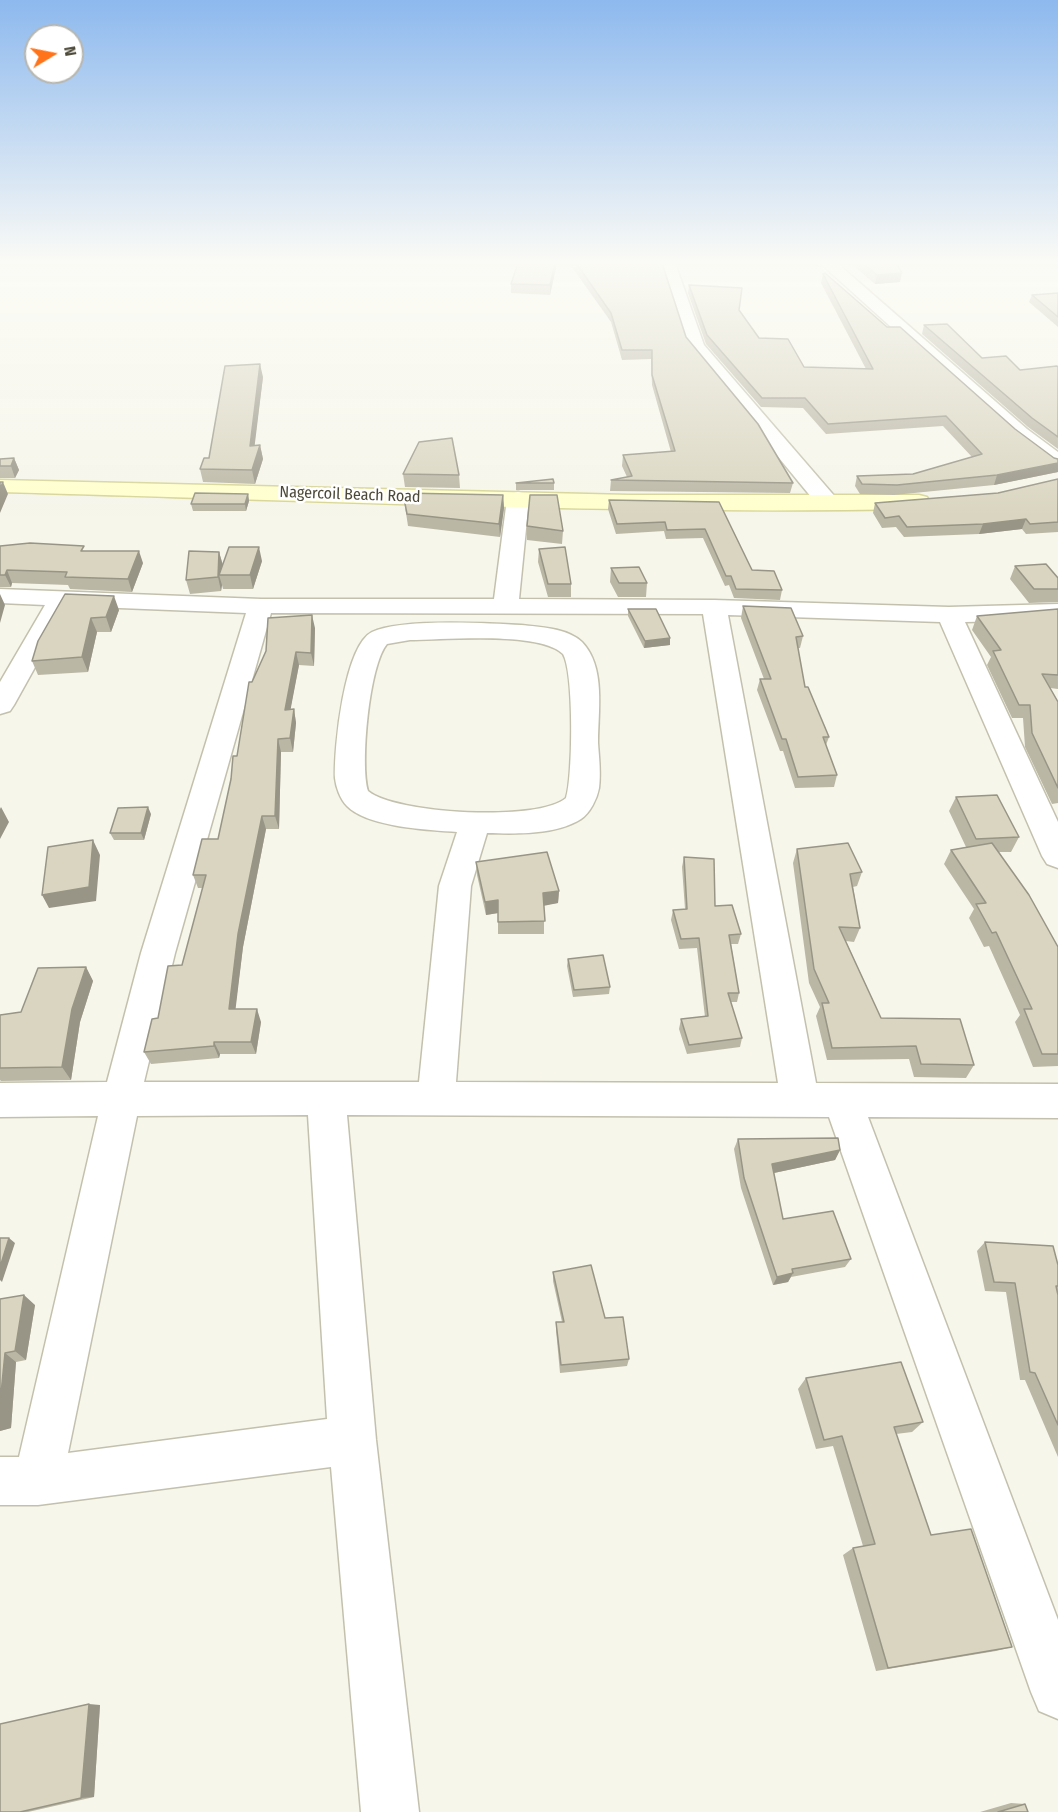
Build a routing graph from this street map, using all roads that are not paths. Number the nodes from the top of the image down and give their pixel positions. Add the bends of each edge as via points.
1 (698, 348) edge
2 (924, 348) edge
3 (1058, 462) edge
4 (0, 486) edge
5 (518, 500) junction
6 (939, 500) edge
7 (829, 504) junction
8 (0, 596) edge
9 (61, 599) junction
10 (535, 605) junction
11 (261, 606) junction
12 (506, 606) junction
13 (714, 608) junction
14 (1058, 612) edge
15 (949, 615) junction
16 (533, 635) junction
17 (0, 705) edge
18 (475, 824) junction
19 (1058, 856) edge
20 (326, 1098) junction
21 (436, 1099) junction
22 (0, 1100) edge
23 (121, 1100) junction
24 (821, 1100) junction
25 (1058, 1101) edge
26 (352, 1440) junction
27 (19, 1481) edge
28 (1058, 1692) edge
29 (390, 1812) edge

1 - 7 street
2 - 3 street
4 - 5 main road, Nagercoil Beach Road
5 - 7 main road, Nagercoil Beach Road
5 - 12 street
6 - 7 main road, Nagercoil Beach Road
8 - 9 street
9 - 11 street
9 - 17 street
10 - 12 street
10 - 13 street
10 - 16 street
11 - 12 street
11 - 23 street via 158,953
13 - 15 street
13 - 24 street
14 - 15 street
15 - 19 street
16 - 18 street via 557,638 572,646 579,658 583,679 585,786 579,804 568,813 543,821
16 - 18 street via 390,634 369,646 361,664 350,777 352,793 362,802 387,811
18 - 21 street via 455,886
20 - 21 street
20 - 23 street
20 - 26 street
21 - 24 street
22 - 23 street
23 - 27 street
24 - 25 street
24 - 28 street
26 - 27 street
26 - 29 street

